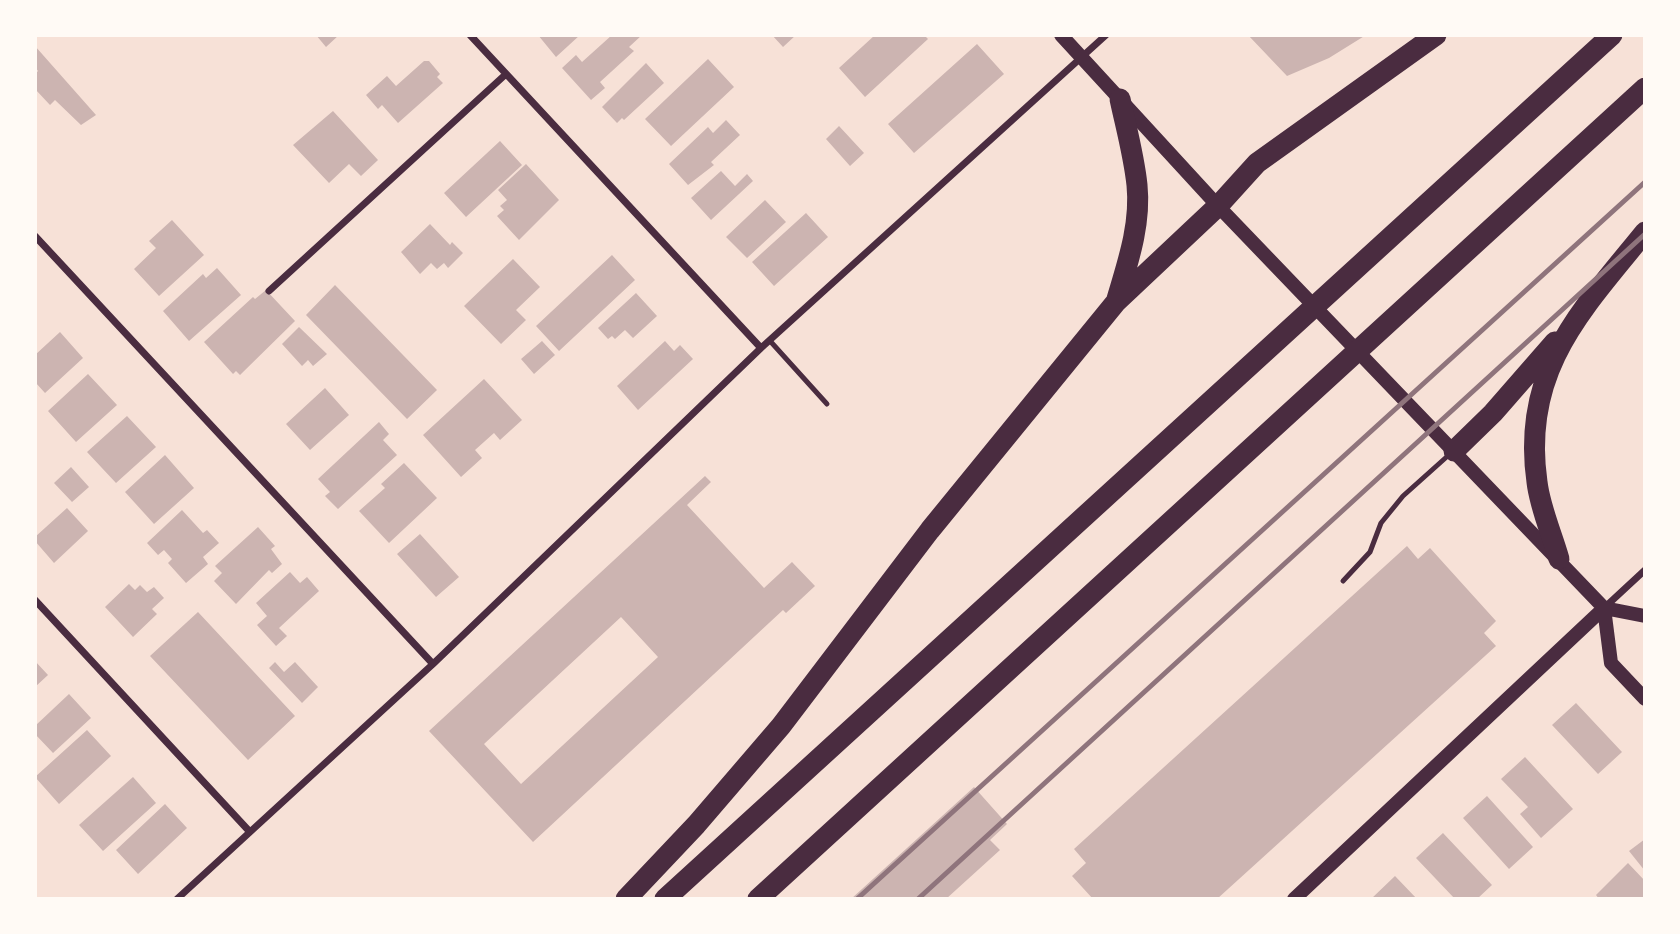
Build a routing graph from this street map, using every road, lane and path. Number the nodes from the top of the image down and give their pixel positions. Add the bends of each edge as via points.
1 (470, 35) edge
2 (1061, 35) edge
3 (1106, 35) edge
4 (1436, 35) edge
5 (1612, 35) edge
6 (1082, 57) junction
7 (506, 74) junction
8 (1645, 88) edge
9 (1119, 99) junction
10 (1219, 206) junction
11 (1645, 232) edge
12 (35, 236) edge
13 (269, 291) dead end
14 (1116, 302) junction
15 (1569, 325) junction
16 (771, 342) junction
17 (761, 348) junction
18 (827, 404) dead end
19 (1454, 451) junction
20 (1559, 559) junction
21 (1645, 570) edge
22 (1343, 581) dead end
23 (35, 600) edge
24 (1604, 608) junction
25 (1645, 616) edge
26 (432, 664) junction
27 (1645, 699) edge
28 (250, 832) junction
29 (177, 899) edge
30 (626, 899) edge
31 (665, 899) edge
32 (758, 899) edge
33 (1294, 899) edge

1 - 7 street
2 - 6 main road
3 - 6 street
4 - 10 highway via 1257,163
5 - 31 highway
6 - 9 main road
6 - 16 street
7 - 13 street
7 - 17 street
8 - 32 highway
9 - 10 main road
9 - 14 highway via 1135,170 1137,214
10 - 14 highway
10 - 19 main road
11 - 15 highway
12 - 26 street
14 - 30 highway via 930,530 781,726
15 - 19 highway
15 - 20 highway via 1538,401 1534,431 1537,484
16 - 17 street
16 - 18 lane
17 - 26 street
19 - 20 main road
19 - 22 lane via 1403,496 1381,523 1370,552
20 - 24 main road
21 - 24 street
23 - 28 street
24 - 25 main road
24 - 27 main road via 1611,663
24 - 33 main road
26 - 28 street
28 - 29 street

